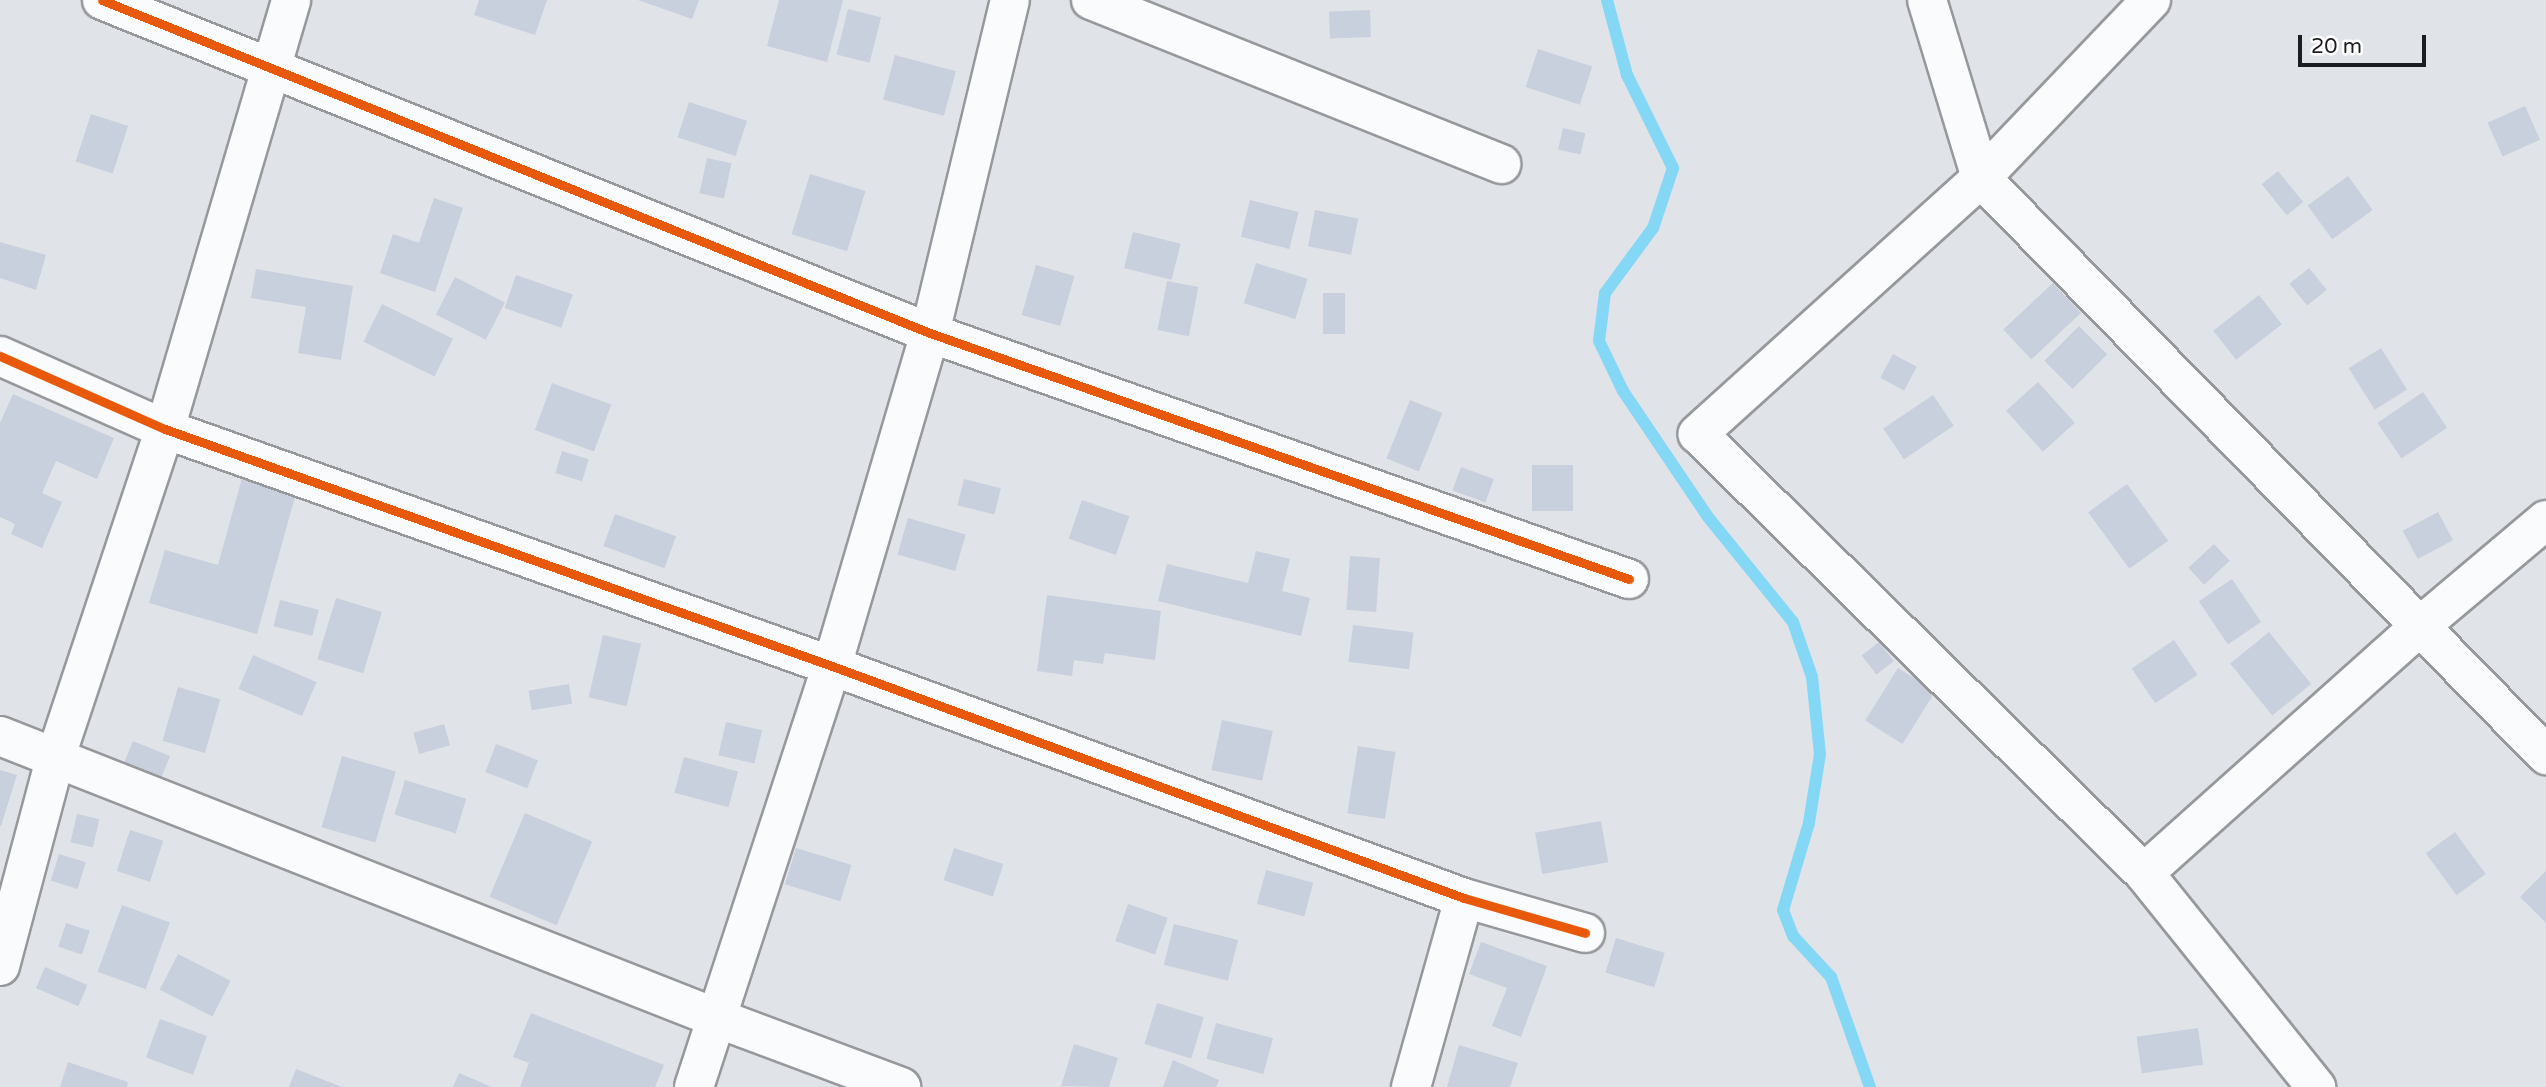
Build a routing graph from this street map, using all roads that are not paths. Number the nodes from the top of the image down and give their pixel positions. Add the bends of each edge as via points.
1 (102, 0) edge
2 (291, 0) edge
3 (1010, 0) edge
4 (1091, 0) edge
5 (1927, 0) edge
6 (2151, 0) edge
7 (271, 69) junction
8 (1501, 164) dead end
9 (1981, 178) junction
10 (930, 333) junction
11 (0, 356) edge
12 (165, 429) junction
13 (2546, 520) edge
14 (1629, 579) dead end
15 (2419, 627) junction
16 (832, 666) junction
17 (0, 736) edge
18 (2546, 755) edge
19 (56, 756) junction
20 (2144, 873) junction
21 (1464, 898) junction
22 (1584, 933) dead end
23 (0, 966) edge
24 (714, 1017) junction
25 (694, 1087) edge
26 (901, 1087) edge
27 (1411, 1087) edge
28 (2316, 1087) edge

1 - 7 street
2 - 7 street
3 - 10 street
4 - 8 street
5 - 9 street
6 - 9 street
7 - 10 street
7 - 12 street
9 - 15 street
9 - 20 street via 1698,434
10 - 14 street
10 - 16 street
11 - 12 street
12 - 16 street
12 - 19 street
13 - 15 street
15 - 18 street
15 - 20 street
16 - 21 street
16 - 24 street
17 - 19 street
19 - 23 street
19 - 24 street
20 - 28 street
21 - 22 street
21 - 27 street
24 - 25 street
24 - 26 street

